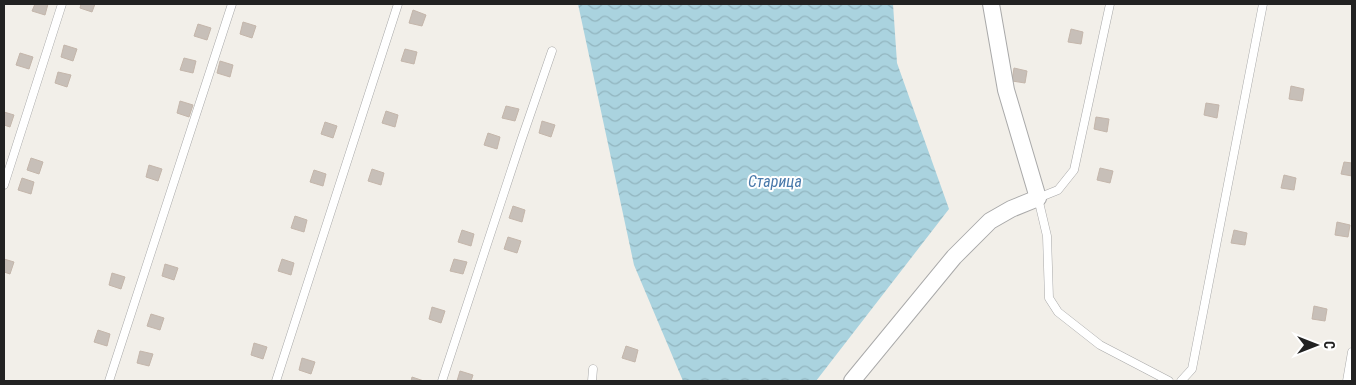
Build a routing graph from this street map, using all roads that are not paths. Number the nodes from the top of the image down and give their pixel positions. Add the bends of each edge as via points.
1 (62, 4) edge
2 (232, 4) edge
3 (398, 4) edge
4 (991, 4) edge
5 (1110, 4) edge
6 (1263, 4) edge
7 (552, 51) dead end
8 (4, 185) edge
9 (1038, 198) junction
10 (1352, 352) edge
11 (593, 369) dead end
12 (109, 381) edge
13 (276, 381) edge
14 (442, 381) edge
15 (592, 381) edge
16 (852, 381) edge
17 (1169, 381) edge
18 (1182, 381) edge
19 (1347, 381) edge

1 - 8 lane
2 - 12 lane
3 - 13 lane
4 - 9 street via 1006,90
5 - 9 lane via 1074,170 1058,190
6 - 18 lane via 1192,369
7 - 14 lane
9 - 16 street via 990,221 954,257
9 - 17 lane via 1047,236 1049,298 1058,312 1100,344
10 - 19 lane
11 - 15 lane

